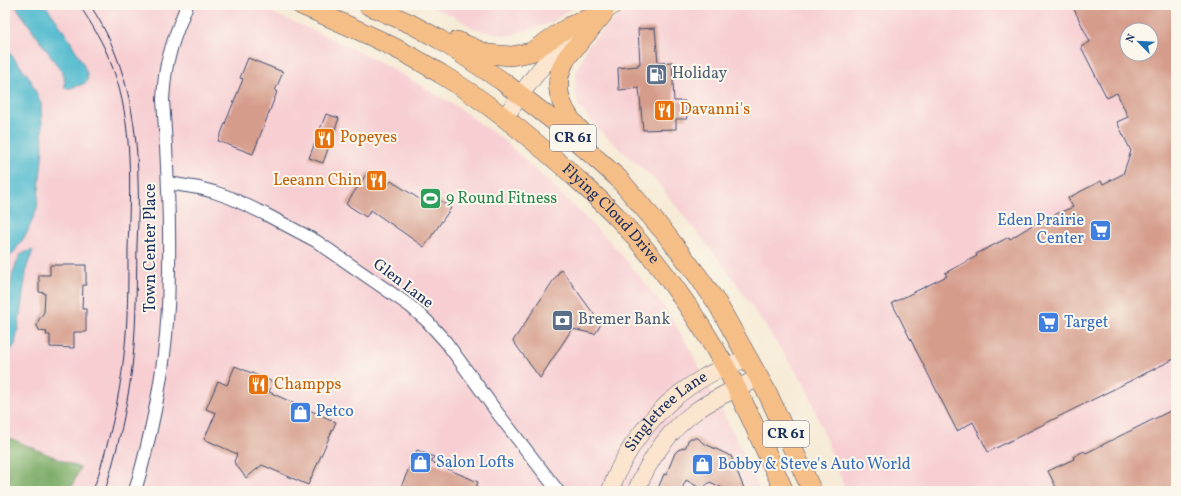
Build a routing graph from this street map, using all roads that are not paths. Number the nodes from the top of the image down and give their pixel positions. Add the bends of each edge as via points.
1 (187, 5) edge
2 (301, 5) edge
3 (368, 5) edge
4 (609, 9) edge
5 (411, 24) junction
6 (520, 95) junction
7 (505, 117) junction
8 (618, 178) junction
9 (168, 184) junction
10 (748, 358) junction
11 (726, 367) junction
12 (759, 378) junction
13 (736, 389) junction
14 (139, 490) edge
15 (558, 491) edge
16 (610, 491) edge
17 (636, 491) edge
18 (784, 491) edge
19 (812, 491) edge

1 - 9 street, Town Center Place via 169,53 164,86
2 - 7 main road, Flying Cloud Drive / CR 61 via 404,52
3 - 5 main road, Flying Cloud Drive / CR 61
4 - 5 main road via 570,26 531,52 511,56 487,54
4 - 6 street via 561,47
4 - 8 main road via 566,59 558,81 558,93 566,112 579,130 609,157
5 - 6 main road, Flying Cloud Drive / CR 61 via 452,48
6 - 7 street
6 - 8 main road, Flying Cloud Drive / CR 61 via 555,122
7 - 11 main road, Flying Cloud Drive / CR 61 via 616,216 672,285
8 - 10 main road, Flying Cloud Drive / CR 61 via 698,276 717,303
9 - 14 street, Town Center Place via 166,336 161,380
9 - 15 street, Glen Lane via 214,192 266,214 316,241 410,306 446,342
10 - 11 street, Singletree Lane
10 - 12 main road, Flying Cloud Drive / CR 61
11 - 13 main road, Flying Cloud Drive / CR 61
11 - 16 street, Singletree Lane via 683,390 662,408 634,441
12 - 13 street, Singletree Lane
12 - 19 main road, Flying Cloud Drive / CR 61
13 - 17 street, Singletree Lane via 696,411 669,435 655,453
13 - 18 main road, Flying Cloud Drive / CR 61

